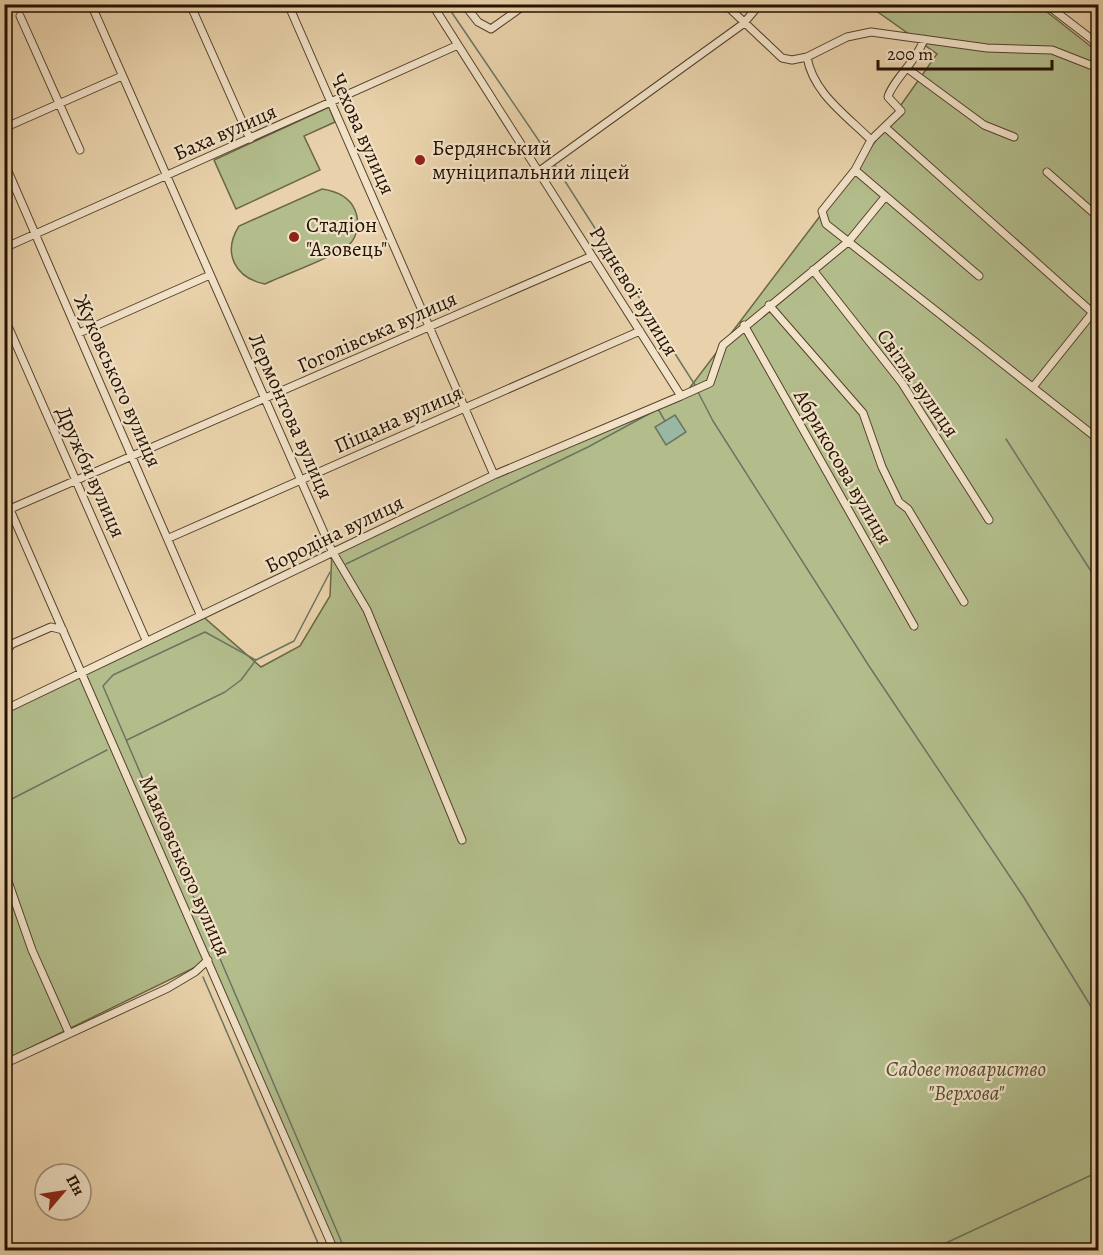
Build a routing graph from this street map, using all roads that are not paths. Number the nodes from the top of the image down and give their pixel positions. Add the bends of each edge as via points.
1 (91, 4) edge
2 (190, 4) edge
3 (288, 4) edge
4 (432, 4) edge
5 (464, 4) edge
6 (526, 4) edge
7 (725, 4) edge
8 (760, 4) edge
9 (1046, 4) edge
10 (20, 16) dead end
11 (743, 24) junction
12 (924, 39) junction
13 (1098, 44) edge
14 (458, 45) junction
15 (807, 57) junction
16 (1098, 68) edge
17 (908, 69) junction
18 (122, 76) junction
19 (331, 102) junction
20 (59, 104) junction
21 (885, 127) junction
22 (4, 128) edge
23 (1014, 137) dead end
24 (250, 139) junction
25 (870, 140) junction
26 (80, 150) dead end
27 (4, 162) edge
28 (855, 170) junction
29 (538, 172) junction
30 (1047, 172) dead end
31 (166, 176) junction
32 (885, 197) junction
33 (1098, 218) edge
34 (36, 234) junction
35 (849, 241) junction
36 (4, 248) edge
37 (592, 256) junction
38 (813, 270) junction
39 (210, 275) junction
40 (979, 276) dead end
41 (769, 305) junction
42 (1096, 310) edge
43 (4, 317) edge
44 (744, 325) junction
45 (430, 327) junction
46 (640, 331) junction
47 (79, 333) junction
48 (1033, 387) junction
49 (685, 396) junction
50 (265, 399) junction
51 (465, 408) junction
52 (1098, 439) edge
53 (133, 456) junction
54 (494, 475) junction
55 (76, 480) junction
56 (301, 480) junction
57 (4, 496) edge
58 (10, 509) junction
59 (988, 520) dead end
60 (169, 538) junction
61 (332, 551) junction
62 (964, 602) dead end
63 (200, 614) junction
64 (914, 626) dead end
65 (63, 630) junction
66 (147, 640) junction
67 (4, 653) edge
68 (81, 673) junction
69 (4, 710) edge
70 (462, 840) dead end
71 (4, 870) edge
72 (208, 960) junction
73 (69, 1033) junction
74 (4, 1064) edge
75 (334, 1251) edge

1 - 18 street, Лермонтова вулиця
2 - 24 street
3 - 19 street, Чехова вулиця
4 - 14 street, Руднєвої вулиця
5 - 6 street via 478,22 491,29
7 - 11 street
8 - 11 street
9 - 13 street
10 - 20 street
11 - 15 street via 782,58
11 - 29 street
12 - 15 street via 871,32 847,37
12 - 16 street via 987,48 1052,50
12 - 17 street
14 - 19 street, Баха вулиця
14 - 29 street, Руднєвої вулиця
15 - 25 street via 810,74 821,92
17 - 21 street via 889,91 891,103 901,111
17 - 23 street via 984,125
18 - 20 street
18 - 31 street, Лермонтова вулиця
19 - 24 street, Баха вулиця
19 - 45 street, Чехова вулиця
20 - 22 street
20 - 26 street
21 - 25 street
21 - 42 street
24 - 31 street, Баха вулиця
25 - 28 street
27 - 34 street, Жуковського вулиця
28 - 32 street
28 - 35 street via 822,211 826,224
29 - 37 street, Руднєвої вулиця
30 - 33 street
31 - 34 street, Баха вулиця
31 - 39 street, Лермонтова вулиця
32 - 35 street
32 - 40 street
34 - 36 street, Баха вулиця
34 - 47 street, Жуковського вулиця
35 - 38 street
35 - 48 street
37 - 45 street, Гоголівська вулиця
37 - 46 street, Руднєвої вулиця
38 - 41 street
38 - 59 street, Світла вулиця via 902,383
39 - 47 street
39 - 50 street, Лермонтова вулиця
41 - 44 street
41 - 62 street via 863,413 898,502 908,509
42 - 48 street
43 - 55 street, Дружби вулиця
44 - 49 street via 723,345 710,383
44 - 64 street, Абрикосова вулиця
45 - 50 street, Гоголівська вулиця
45 - 51 street, Чехова вулиця
46 - 49 street, Руднєвої вулиця
46 - 51 street, Піщана вулиця
47 - 53 street, Жуковського вулиця
48 - 52 street
49 - 54 street, Бородіна вулиця
50 - 53 street, Гоголівська вулиця
50 - 56 street, Лермонтова вулиця
51 - 54 street, Чехова вулиця
51 - 56 street, Піщана вулиця
53 - 55 street, Гоголівська вулиця
53 - 60 street, Жуковського вулиця
54 - 61 street, Бородіна вулиця
55 - 58 street, Гоголівська вулиця
55 - 66 street, Дружби вулиця
56 - 60 street, Піщана вулиця
56 - 61 street, Лермонтова вулиця
57 - 58 street, Маяковського вулиця
58 - 65 street, Маяковського вулиця
60 - 63 street, Жуковського вулиця
61 - 63 street, Бородіна вулиця
61 - 70 street, Лермонтова вулиця via 367,610
63 - 66 street, Бородіна вулиця
65 - 67 street via 51,627 12,644
65 - 68 street, Маяковського вулиця
66 - 68 street, Бородіна вулиця
68 - 69 street, Бородіна вулиця
68 - 72 street, Маяковського вулиця
71 - 73 street via 32,950
72 - 73 street via 168,988
72 - 75 street, Маяковського вулиця
73 - 74 street

